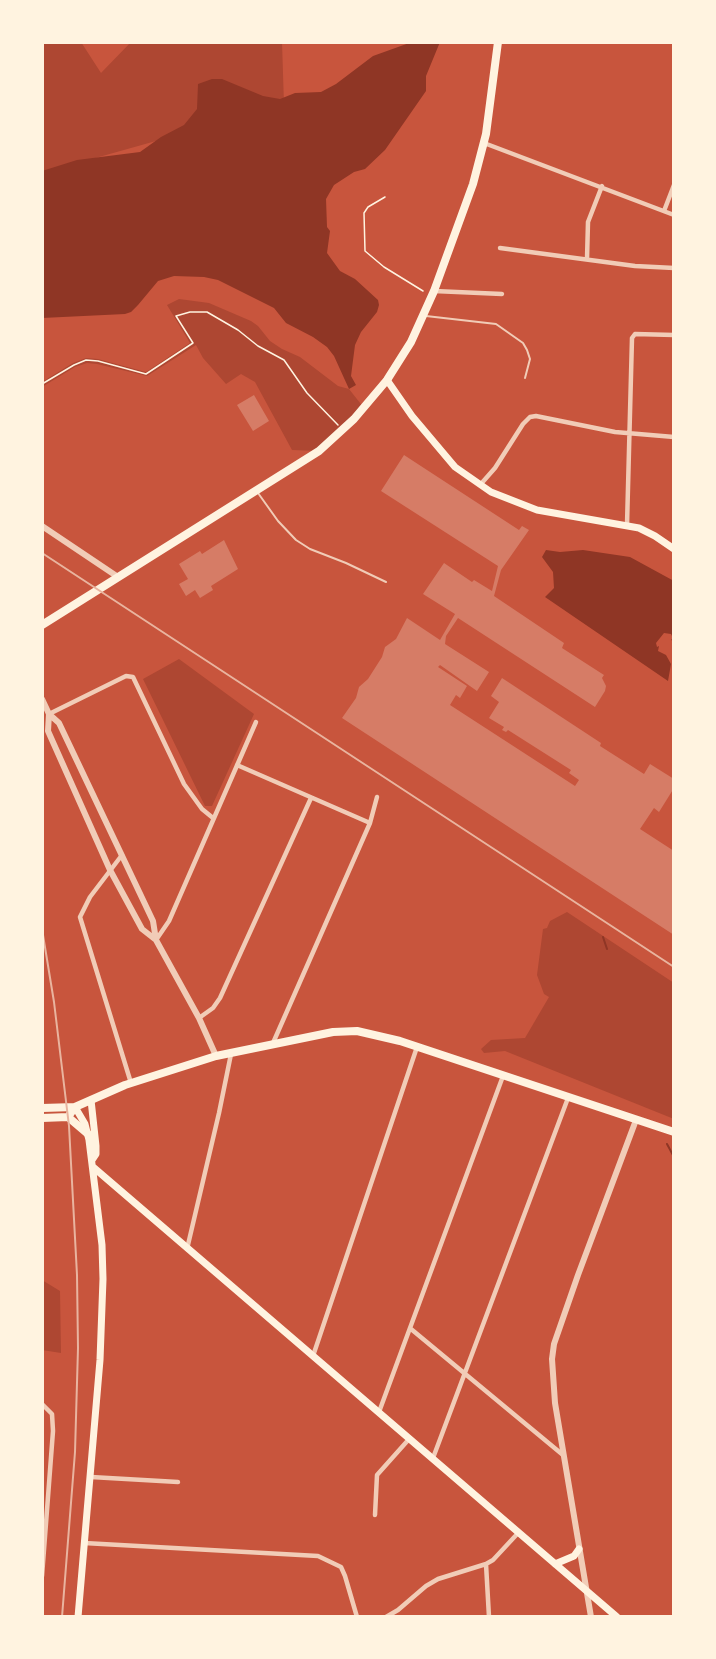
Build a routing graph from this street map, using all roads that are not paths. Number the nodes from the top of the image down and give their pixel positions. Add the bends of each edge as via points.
1 (498, 42) edge
2 (484, 143) junction
3 (602, 186) junction
4 (674, 186) edge
5 (664, 211) junction
6 (674, 215) edge
7 (500, 248) dead end
8 (587, 259) junction
9 (674, 268) edge
10 (434, 291) junction
11 (502, 294) dead end
12 (423, 316) junction
13 (674, 335) edge
14 (525, 378) dead end
15 (387, 380) junction
16 (631, 434) junction
17 (674, 437) edge
18 (480, 485) junction
19 (257, 491) junction
20 (627, 525) junction
21 (42, 526) edge
22 (674, 549) edge
23 (118, 576) junction
24 (386, 582) dead end
25 (42, 625) edge
26 (42, 699) edge
27 (49, 714) junction
28 (256, 722) dead end
29 (237, 765) junction
30 (377, 797) dead end
31 (312, 798) junction
32 (213, 818) junction
33 (370, 823) junction
34 (122, 855) junction
35 (110, 870) junction
36 (156, 940) junction
37 (199, 1018) junction
38 (273, 1044) junction
39 (417, 1047) junction
40 (231, 1054) junction
41 (216, 1056) junction
42 (503, 1076) junction
43 (131, 1083) junction
44 (568, 1098) junction
45 (91, 1100) junction
46 (42, 1107) edge
47 (75, 1107) junction
48 (68, 1117) junction
49 (42, 1118) edge
50 (636, 1120) junction
51 (674, 1132) edge
52 (88, 1134) junction
53 (92, 1163) junction
54 (187, 1249) junction
55 (411, 1329) junction
56 (313, 1356) junction
57 (465, 1374) junction
58 (42, 1404) edge
59 (379, 1412) junction
60 (51, 1413) junction
61 (42, 1415) edge
62 (410, 1438) junction
63 (563, 1455) junction
64 (433, 1458) junction
65 (91, 1477) junction
66 (178, 1482) dead end
67 (375, 1515) dead end
68 (519, 1532) junction
69 (84, 1544) junction
70 (579, 1549) junction
71 (486, 1564) junction
72 (555, 1564) junction
73 (42, 1576) edge
74 (586, 1591) junction
75 (78, 1617) edge
76 (357, 1617) edge
77 (386, 1617) edge
78 (489, 1617) edge
79 (591, 1617) edge
80 (617, 1617) edge

1 - 2 main road
2 - 3 street
2 - 10 main road
3 - 5 street
3 - 8 street via 588,222
4 - 5 street
5 - 6 street
7 - 8 street
8 - 9 street
10 - 11 street
10 - 12 main road
12 - 14 lane via 496,324 527,350 530,359
12 - 15 main road
13 - 16 street via 635,334 632,338
15 - 18 main road via 455,467
15 - 19 main road via 343,431 309,459
16 - 17 street
16 - 18 street via 530,417
16 - 20 street
18 - 20 main road via 537,510
19 - 23 main road
19 - 24 lane via 296,540
20 - 22 main road
21 - 23 street
23 - 25 main road
26 - 27 street
27 - 32 street via 126,676 133,677 184,784
27 - 34 street via 59,723
27 - 35 street via 48,731
28 - 29 street
29 - 31 street
29 - 32 street
30 - 33 street
31 - 33 street
31 - 37 street via 220,998
32 - 36 street via 169,921
33 - 38 street
34 - 35 street
34 - 36 street via 153,921
35 - 36 street via 142,929
35 - 43 street via 80,917
36 - 37 street
37 - 41 street
38 - 39 main road via 357,1031
38 - 40 main road
39 - 42 main road
39 - 56 street
40 - 41 main road
40 - 54 street
41 - 43 main road
42 - 44 main road
42 - 55 street
43 - 45 main road
44 - 50 main road
44 - 57 street
45 - 47 main road
45 - 53 main road via 96,1146
46 - 47 main road
47 - 48 main road
47 - 52 main road
48 - 49 main road
48 - 52 main road
50 - 51 main road
50 - 63 street via 554,1344 552,1377
52 - 53 main road
53 - 54 main road
53 - 65 main road via 103,1279
54 - 56 main road
55 - 57 street
55 - 59 street
56 - 59 main road
57 - 63 street
57 - 64 street
58 - 60 street
59 - 62 main road
60 - 61 street
60 - 73 street
62 - 64 main road
62 - 67 street via 377,1475
63 - 70 street
64 - 68 main road
65 - 66 street
65 - 69 main road
68 - 71 street
68 - 72 main road
69 - 75 main road
69 - 76 street via 318,1556 341,1567
70 - 72 main road via 574,1556
70 - 74 street
71 - 77 street via 438,1579
71 - 78 street
72 - 74 main road
74 - 79 street
74 - 80 main road

